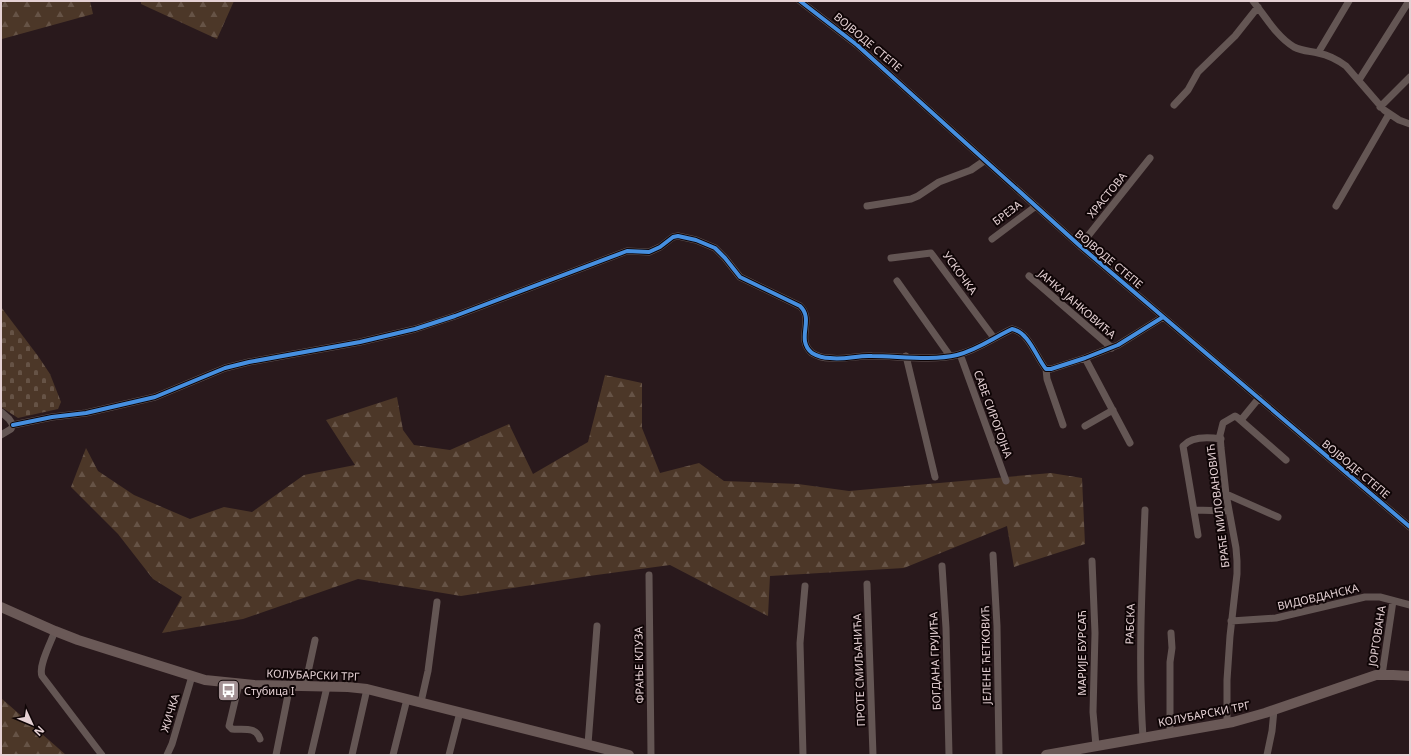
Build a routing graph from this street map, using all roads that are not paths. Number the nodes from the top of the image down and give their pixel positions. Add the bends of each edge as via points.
1 (800, 1) edge
2 (1349, 1) edge
3 (1409, 1) edge
4 (1256, 4) edge
5 (1318, 53) junction
6 (1410, 77) edge
7 (1359, 80) junction
8 (1174, 105) dead end
9 (1380, 107) junction
10 (1389, 114) junction
11 (1410, 124) edge
12 (1150, 158) dead end
13 (984, 160) junction
14 (867, 206) dead end
15 (1036, 206) junction
16 (1336, 206) dead end
17 (992, 238) dead end
18 (1080, 246) junction
19 (891, 258) dead end
20 (1029, 276) dead end
21 (897, 281) dead end
22 (1164, 317) junction
23 (994, 338) junction
24 (1112, 348) junction
25 (960, 354) junction
26 (906, 356) junction
27 (950, 356) junction
28 (1085, 358) junction
29 (1046, 369) junction
30 (1259, 398) junction
31 (1113, 410) junction
32 (1, 412) edge
33 (1240, 419) junction
34 (13, 425) junction
35 (1063, 425) dead end
36 (1085, 426) dead end
37 (1, 435) edge
38 (1220, 438) junction
39 (1130, 443) dead end
40 (1286, 460) dead end
41 (935, 477) dead end
42 (1006, 481) dead end
43 (1226, 494) junction
44 (1145, 510) dead end
45 (1194, 510) junction
46 (1229, 511) junction
47 (1278, 517) dead end
48 (1410, 527) edge
49 (1198, 535) dead end
50 (993, 555) dead end
51 (1092, 561) dead end
52 (942, 566) dead end
53 (649, 575) dead end
54 (867, 584) dead end
55 (805, 586) dead end
56 (1393, 601) junction
57 (437, 602) dead end
58 (1410, 605) edge
59 (1, 607) edge
60 (1231, 621) junction
61 (597, 626) dead end
62 (55, 632) junction
63 (1171, 633) dead end
64 (315, 640) dead end
65 (1382, 675) junction
66 (192, 676) junction
67 (1410, 676) edge
68 (239, 684) junction
69 (290, 686) junction
70 (305, 686) junction
71 (327, 687) junction
72 (367, 689) junction
73 (407, 699) junction
74 (421, 702) junction
75 (1274, 710) junction
76 (460, 712) junction
77 (1227, 724) junction
78 (1170, 734) junction
79 (1143, 738) junction
80 (260, 739) dead end
81 (588, 744) junction
82 (1096, 746) junction
83 (102, 755) edge
84 (167, 755) edge
85 (276, 755) edge
86 (311, 755) edge
87 (352, 755) edge
88 (393, 755) edge
89 (449, 755) edge
90 (629, 755) edge
91 (651, 755) edge
92 (803, 755) edge
93 (873, 755) edge
94 (948, 755) edge
95 (999, 755) edge
96 (1046, 755) edge
97 (1267, 755) edge

1 - 13 street, ВОЈВОДЕ СТЕПЕ via 857,45
2 - 5 street
3 - 7 street
4 - 5 street via 1287,42 1306,52
4 - 8 street via 1235,36 1198,72 1188,90
5 - 7 street via 1342,63
6 - 9 street
7 - 9 street
9 - 10 street
10 - 11 street
10 - 16 street
12 - 18 street, ХРАСТОВА
13 - 14 street via 971,170 939,182 911,199
13 - 15 street, ВОЈВОДЕ СТЕПЕ
15 - 17 street, БРЕЗА
15 - 18 street, ВОЈВОДЕ СТЕПЕ
18 - 22 street, ВОЈВОДЕ СТЕПЕ
19 - 23 street, УСКОЧКА via 931,253
20 - 24 street, ЈАНКА ЈАНКОВИЋА
21 - 27 street
22 - 24 street
22 - 30 street, ВОЈВОДЕ СТЕПЕ
23 - 25 street
23 - 29 street via 1012,329 1016,330 1027,338
24 - 28 street
25 - 27 street
25 - 42 street, САВЕ СИРОГОЈНА
26 - 27 street
26 - 34 street via 870,355 848,359 815,355 806,346 806,316 800,306 740,277 715,248 678,236 649,252 627,251 415,329 360,342 249,362 225,368 155,397 86,413
26 - 41 street
28 - 29 street via 1054,369
28 - 31 street
29 - 35 street
30 - 33 street
30 - 48 street, ВОЈВОДЕ СТЕПЕ
31 - 36 street
31 - 39 street
32 - 34 street
33 - 38 street, БРАЋЕ МИЛОВАНОВИЋ via 1235,416 1223,423
33 - 40 street
34 - 37 street
38 - 43 street, БРАЋЕ МИЛОВАНОВИЋ
38 - 45 street via 1192,440 1183,446
43 - 46 street, БРАЋЕ МИЛОВАНОВИЋ
43 - 47 street
44 - 79 street, РАБСКА via 1140,644
45 - 46 street
45 - 49 street
46 - 60 street, БРАЋЕ МИЛОВАНОВИЋ via 1237,561
50 - 95 street, ЈЕЛЕНЕ ЋЕТКОВИЋ
51 - 82 street, МАРИЈЕ БУРСАЋ via 1095,633 1093,712
52 - 94 street, БОГДАНА ГРУЈИЋА via 946,628
53 - 91 street, ФРАЊЕ КЛУЗА
54 - 93 street, ПРОТЕ СМИЉАНИЋА
55 - 92 street via 800,643
56 - 58 street, ВИДОВДАНСКА
56 - 60 street, ВИДОВДАНСКА via 1380,597 1365,597 1276,618
56 - 65 street, ЈОРГОВАНА
57 - 74 street via 428,671
59 - 62 street, КОЛУБАРСКИ ТРГ
60 - 77 street, БРАЋЕ МИЛОВАНОВИЋ
61 - 81 street
62 - 66 street, КОЛУБАРСКИ ТРГ
62 - 83 street via 42,666 42,676
63 - 78 street
64 - 70 street
65 - 67 street, КОЛУБАРСКИ ТРГ
65 - 75 street, КОЛУБАРСКИ ТРГ via 1366,678
66 - 68 street, КОЛУБАРСКИ ТРГ
66 - 84 street, ЖИЧКА
68 - 69 street, КОЛУБАРСКИ ТРГ
68 - 80 street via 229,726 232,729 254,731
69 - 70 street, КОЛУБАРСКИ ТРГ
69 - 85 street
70 - 71 street, КОЛУБАРСКИ ТРГ
71 - 72 street, КОЛУБАРСКИ ТРГ
71 - 86 street
72 - 73 street, КОЛУБАРСКИ ТРГ
72 - 87 street
73 - 74 street, КОЛУБАРСКИ ТРГ
73 - 88 street
74 - 76 street, КОЛУБАРСКИ ТРГ
75 - 77 street, КОЛУБАРСКИ ТРГ
75 - 97 street
76 - 81 street, КОЛУБАРСКИ ТРГ
76 - 89 street
77 - 78 street, КОЛУБАРСКИ ТРГ
78 - 79 street, КОЛУБАРСКИ ТРГ
79 - 82 street, КОЛУБАРСКИ ТРГ
81 - 90 street, КОЛУБАРСКИ ТРГ
82 - 96 street, КОЛУБАРСКИ ТРГ

